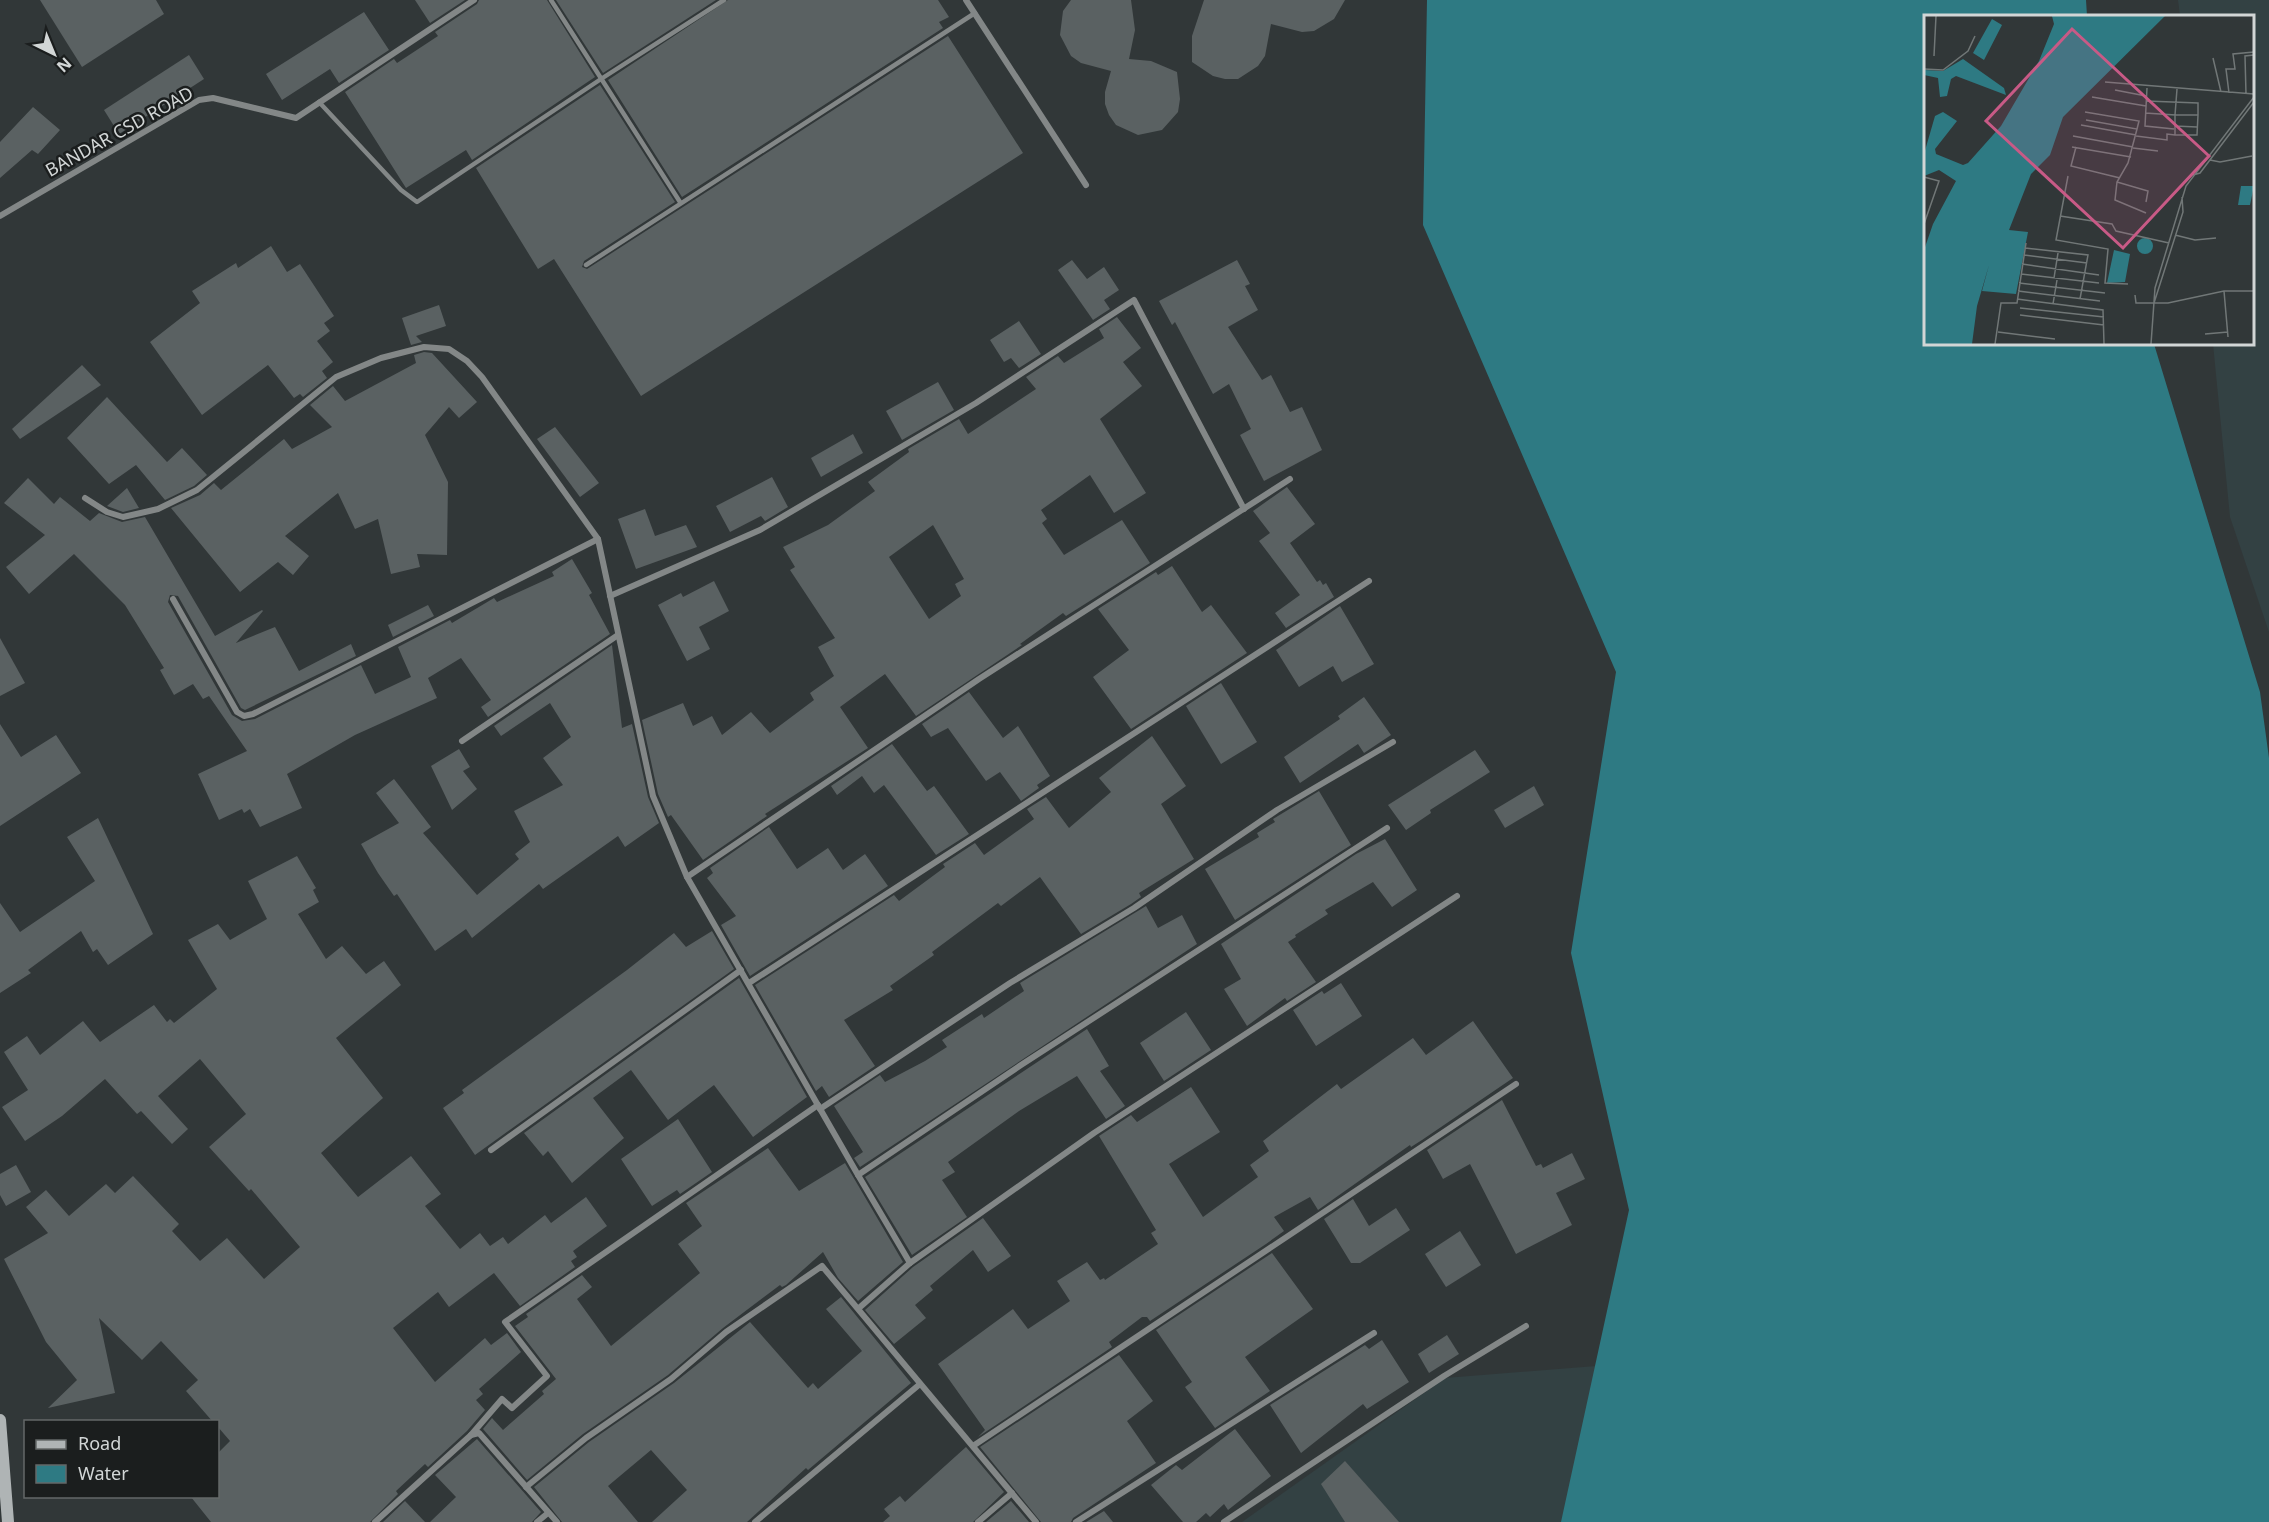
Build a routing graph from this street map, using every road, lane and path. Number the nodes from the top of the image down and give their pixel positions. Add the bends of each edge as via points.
1 (474, 0) edge
2 (551, 0) edge
3 (724, 0) edge
4 (966, 0) edge
5 (975, 13) junction
6 (601, 79) junction
7 (320, 102) junction
8 (1086, 185) dead end
9 (680, 202) junction
10 (0, 216) edge
11 (586, 265) dead end
12 (1290, 479) dead end
13 (85, 498) dead end
14 (1244, 509) junction
15 (598, 539) junction
16 (1369, 581) dead end
17 (610, 596) junction
18 (173, 599) dead end
19 (618, 635) junction
20 (462, 741) dead end
21 (1393, 742) dead end
22 (1387, 828) dead end
23 (687, 877) junction
24 (1457, 896) dead end
25 (741, 970) junction
26 (749, 983) junction
27 (1516, 1084) dead end
28 (819, 1107) junction
29 (491, 1150) dead end
30 (858, 1175) junction
31 (910, 1263) junction
32 (859, 1308) junction
33 (1526, 1326) dead end
34 (1374, 1333) dead end
35 (920, 1384) junction
36 (0, 1420) edge
37 (471, 1435) junction
38 (973, 1446) junction
39 (526, 1487) junction
40 (1012, 1493) junction
41 (548, 1513) junction
42 (8, 1522) edge
43 (375, 1522) edge
44 (537, 1522) edge
45 (556, 1522) edge
46 (754, 1522) edge
47 (978, 1522) edge
48 (1036, 1522) edge
49 (1076, 1522) edge
50 (1224, 1522) edge

1 - 7 street, BANDAR CSD ROAD
2 - 6 lane
3 - 6 lane
4 - 5 street
5 - 8 street
5 - 9 lane
6 - 7 lane via 417,202 401,190
6 - 9 lane
7 - 10 street, BANDAR CSD ROAD via 295,118 213,98 199,100
9 - 11 lane
12 - 14 street
13 - 15 street via 123,517 158,509 197,490 336,377 424,347 449,349 482,377
14 - 17 street via 1134,300 976,403 760,530
14 - 23 street via 979,679
15 - 17 street
15 - 18 street via 244,716 237,712
16 - 26 street
17 - 19 street
19 - 20 street
19 - 23 street via 653,796
21 - 28 street via 1277,810 1134,908
22 - 30 street
23 - 25 street
24 - 31 street via 1094,1133
25 - 26 street
25 - 29 street
26 - 28 street
27 - 38 street
28 - 30 street
28 - 37 street via 505,1322 547,1376 512,1408 502,1399
30 - 31 street
31 - 32 street
32 - 35 street
32 - 39 street via 822,1266 726,1332 671,1379 586,1438
33 - 50 street
34 - 49 street
35 - 38 street
35 - 46 street
36 - 42 main road
37 - 39 street via 479,1433
37 - 43 street
38 - 40 street
39 - 41 street
40 - 47 street
40 - 48 street
41 - 44 street
41 - 45 street

